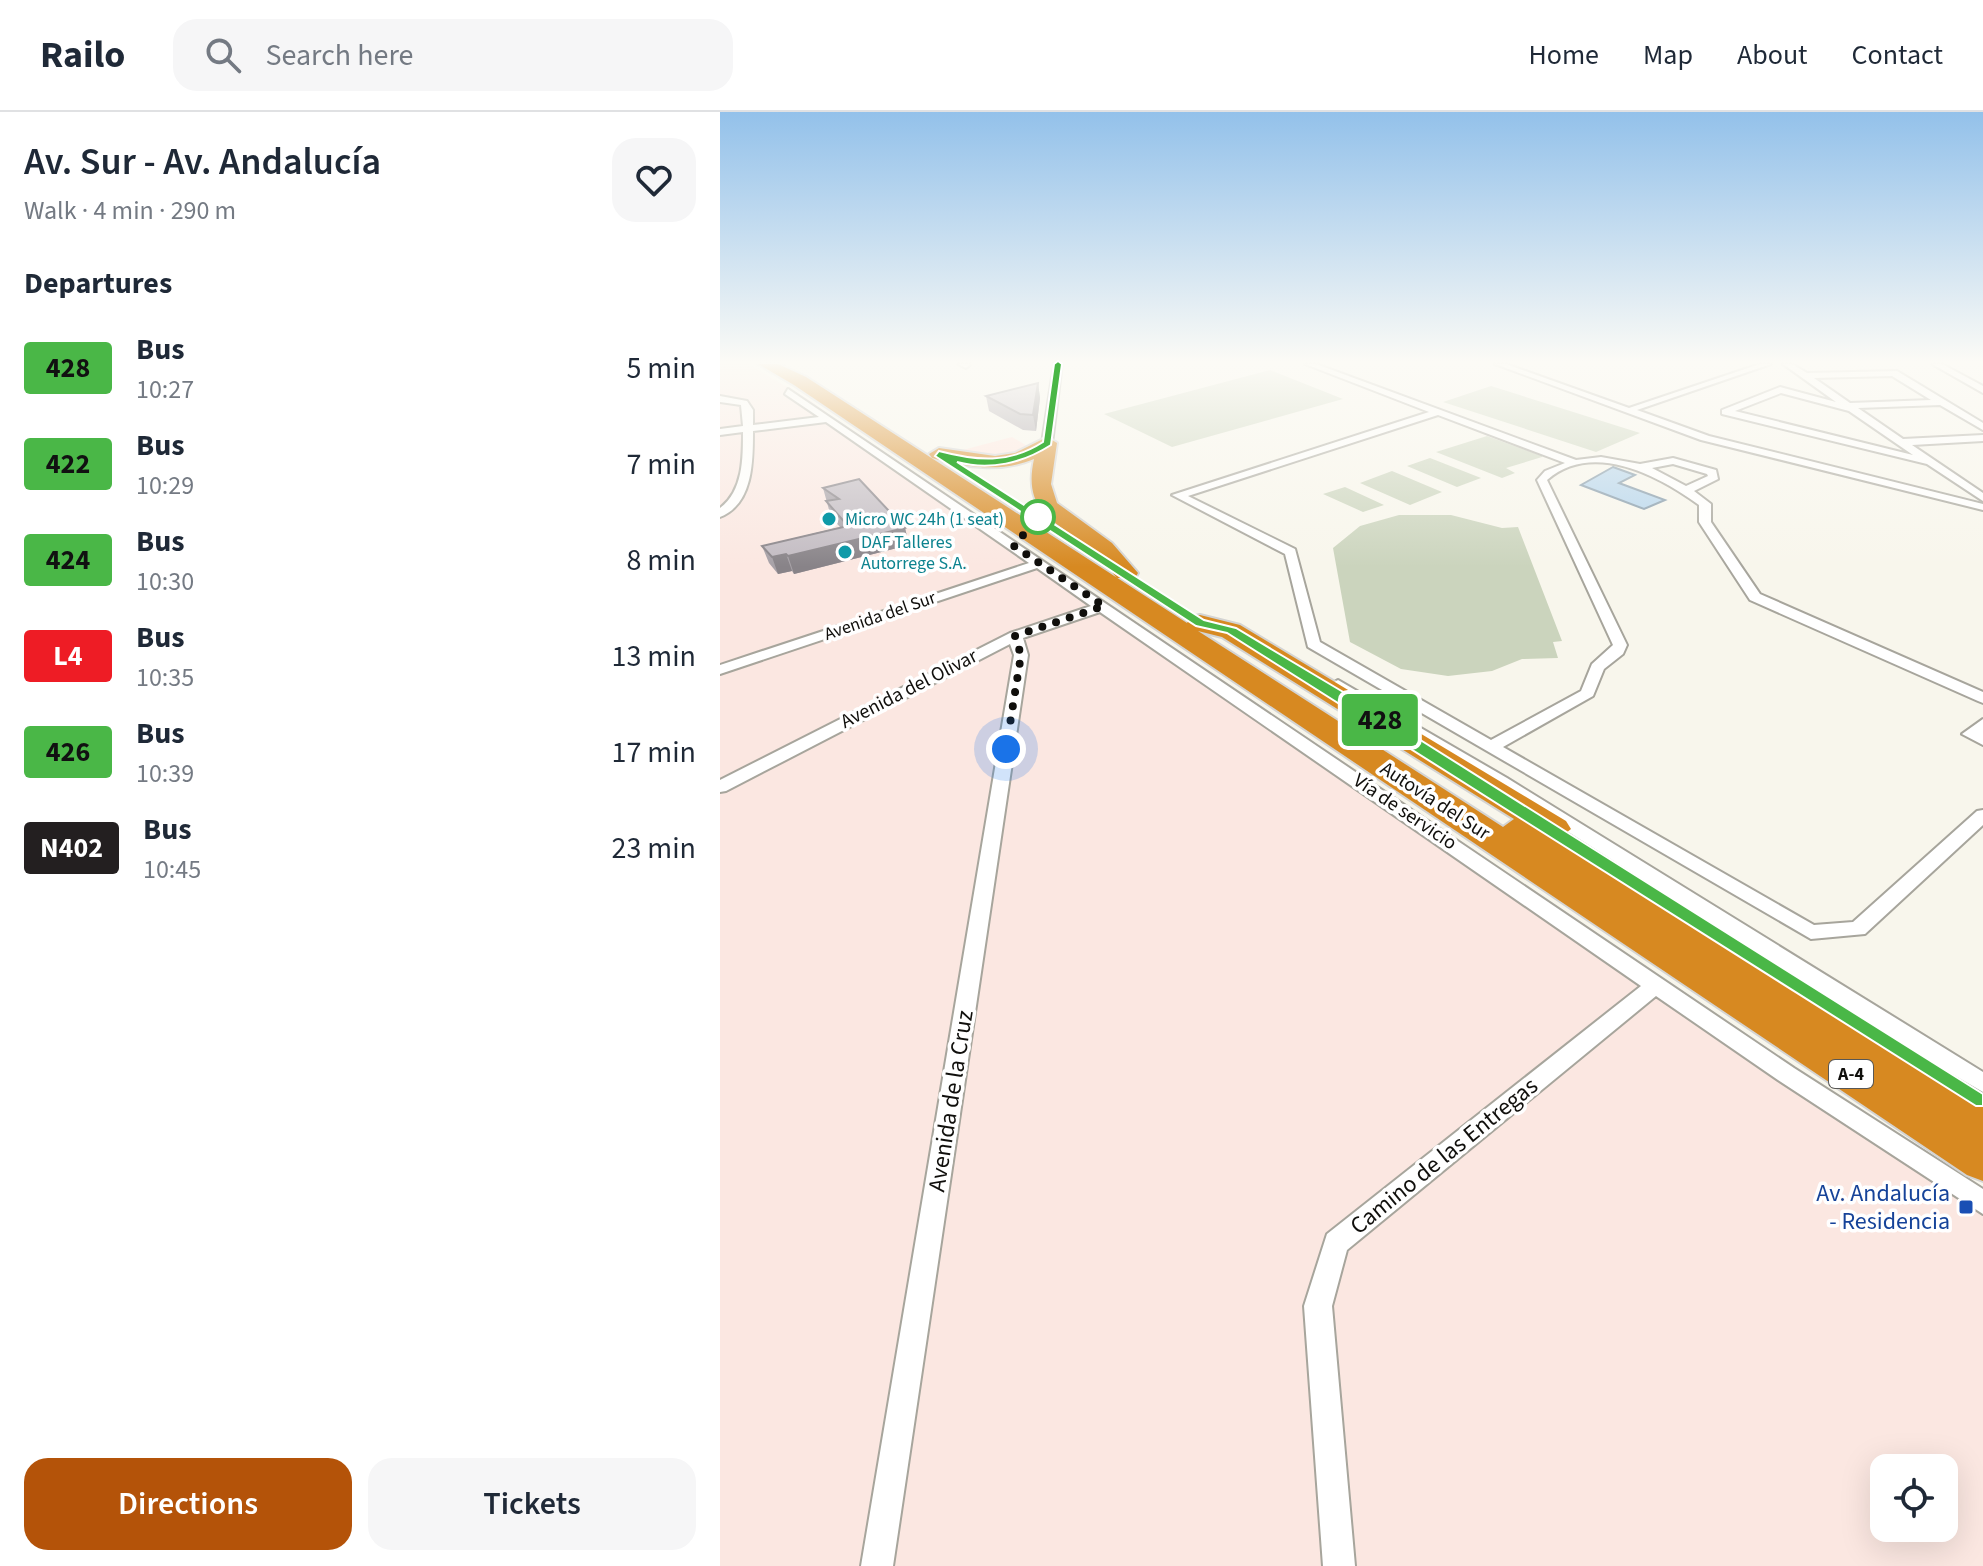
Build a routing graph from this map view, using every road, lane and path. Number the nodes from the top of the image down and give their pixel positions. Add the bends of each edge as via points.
1 (747, 432) edge
2 (848, 432) edge
3 (855, 432) edge
4 (873, 432) edge
5 (896, 432) edge
6 (1049, 432) edge
7 (1376, 432) edge
8 (1487, 432) edge
9 (1688, 432) edge
10 (1708, 432) edge
11 (1806, 432) edge
12 (1886, 432) edge
13 (1983, 438) edge
14 (859, 439) junction
15 (1901, 442) junction
16 (1047, 443) junction
17 (939, 454) junction
18 (1930, 462) junction
19 (1574, 463) junction
20 (1640, 467) junction
21 (1983, 483) edge
22 (1963, 485) junction
23 (1687, 490) junction
24 (1983, 502) edge
25 (720, 514) edge
26 (1040, 563) junction
27 (1126, 573) junction
28 (1104, 606) junction
29 (1216, 627) junction
30 (1015, 636) junction
31 (720, 670) edge
32 (1338, 684) joint
33 (1983, 698) edge
34 (1983, 724) edge
35 (1983, 740) edge
36 (1490, 747) junction
37 (720, 787) edge
38 (1983, 815) edge
39 (1657, 984) junction
40 (1983, 1083) edge
41 (1983, 1100) edge
42 (1983, 1124) edge
43 (1983, 1161) edge
44 (1983, 1203) edge
45 (877, 1566) edge
46 (1339, 1566) edge

1 - 25 street via 739,496
2 - 14 street, Vía de servicio
3 - 14 highway
4 - 43 highway, Autovía del Sur / A-4
5 - 17 highway, Autovía del Sur / A-4
6 - 16 street
7 - 36 street via 1178,495 1291,552 1313,644
8 - 19 street
9 - 24 street
10 - 24 street
11 - 18 street
12 - 15 street
13 - 15 street
14 - 26 street, Vía de servicio
15 - 18 street
16 - 17 highway via 1027,457 992,463
16 - 27 highway via 1040,480 1045,503 1101,546
17 - 27 highway, Autovía del Sur / A-4
18 - 22 street
19 - 20 street via 1597,459
19 - 36 street via 1542,480 1620,645 1597,667 1588,693
20 - 23 street
20 - 23 street via 1673,461 1712,472 1709,481
21 - 22 street
22 - 24 street
23 - 33 street via 1705,504 1705,522 1755,597
26 - 28 street, Vía de servicio
26 - 31 street, Avenida del Sur
27 - 29 highway, Autovía del Sur / A-4
28 - 30 street, Avenida del Olivar
28 - 39 street, Vía de servicio
29 - 32 highway
29 - 41 highway
29 - 42 highway, Autovía del Sur / A-4
30 - 37 street, Avenida del Olivar
30 - 45 street, Avenida de la Cruz via 1021,655
32 - 40 street
34 - 35 street via 1970,734
36 - 38 street via 1811,932 1858,929
39 - 44 street, Vía de servicio
39 - 46 street, Camino de las Entregas via 1336,1243 1318,1306

